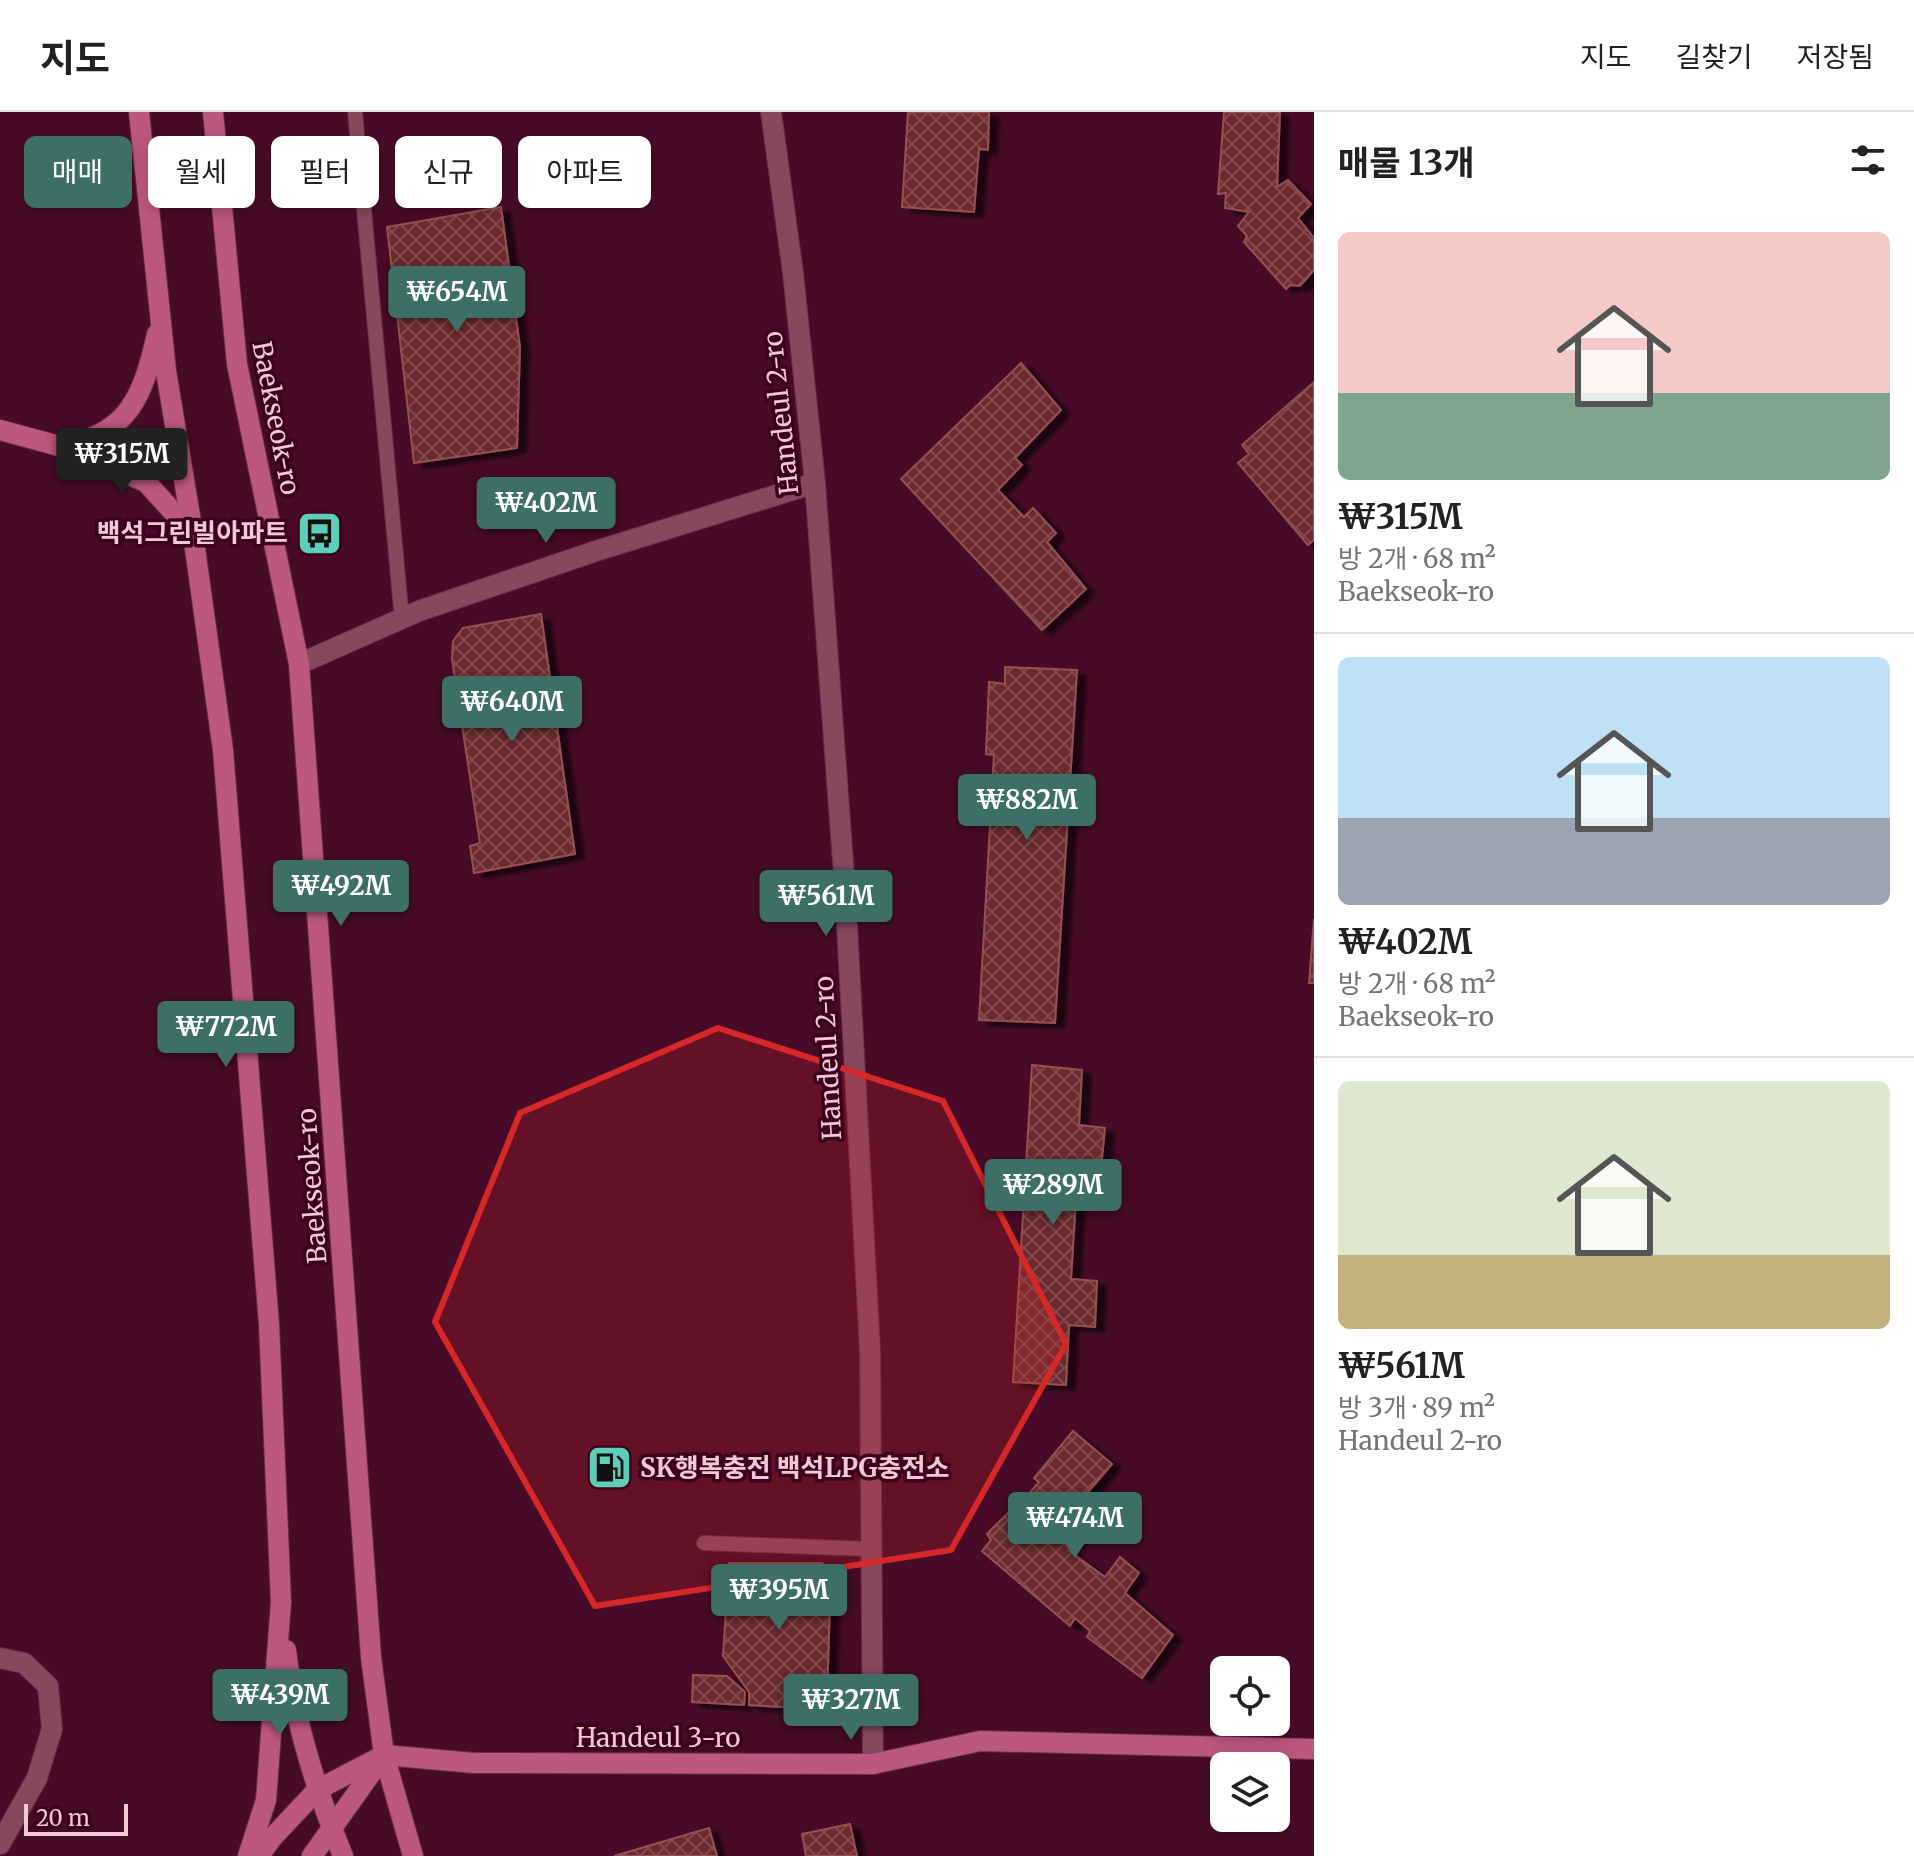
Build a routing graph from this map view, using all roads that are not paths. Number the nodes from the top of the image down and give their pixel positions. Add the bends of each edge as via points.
1 (139, 112) edge
2 (213, 112) edge
3 (355, 112) edge
4 (771, 112) edge
5 (161, 314) junction
6 (0, 430) edge
7 (59, 446) junction
8 (815, 483) junction
9 (193, 534) junction
10 (402, 620) junction
11 (299, 664) junction
12 (704, 1543) dead end
13 (871, 1549) junction
14 (281, 1602) junction
15 (0, 1658) edge
16 (1314, 1749) edge
17 (384, 1755) junction
18 (873, 1764) junction
19 (317, 1790) junction
20 (331, 1827) junction
21 (0, 1844) edge
22 (248, 1856) edge
23 (259, 1856) edge
24 (312, 1856) edge
25 (343, 1856) edge
26 (413, 1856) edge

1 - 5 main road, Baekseok-ro
2 - 11 main road, Baekseok-ro via 237,364
3 - 10 lane
4 - 8 street, Handeul 2-ro
5 - 7 main road via 148,376 128,412 87,442
5 - 9 main road, Baekseok-ro
6 - 7 main road
7 - 9 main road via 146,482
8 - 10 street via 596,551
8 - 13 street, Handeul 2-ro via 847,921 870,1350
9 - 14 main road, Baekseok-ro via 223,750 269,1324
10 - 11 street
11 - 17 main road, Baekseok-ro via 371,1657
12 - 13 lane
13 - 18 street, Handeul 2-ro
14 - 19 main road via 290,1683
14 - 22 main road, Baekseok-ro via 266,1800
15 - 21 street via 24,1663 48,1686 52,1729 37,1778
16 - 18 main road, Handeul 3-ro via 980,1741
17 - 18 main road, Handeul 3-ro via 474,1763
17 - 19 main road
17 - 20 main road
17 - 26 main road, Baekseok-ro
19 - 20 main road
19 - 23 main road
20 - 24 main road
20 - 25 main road

